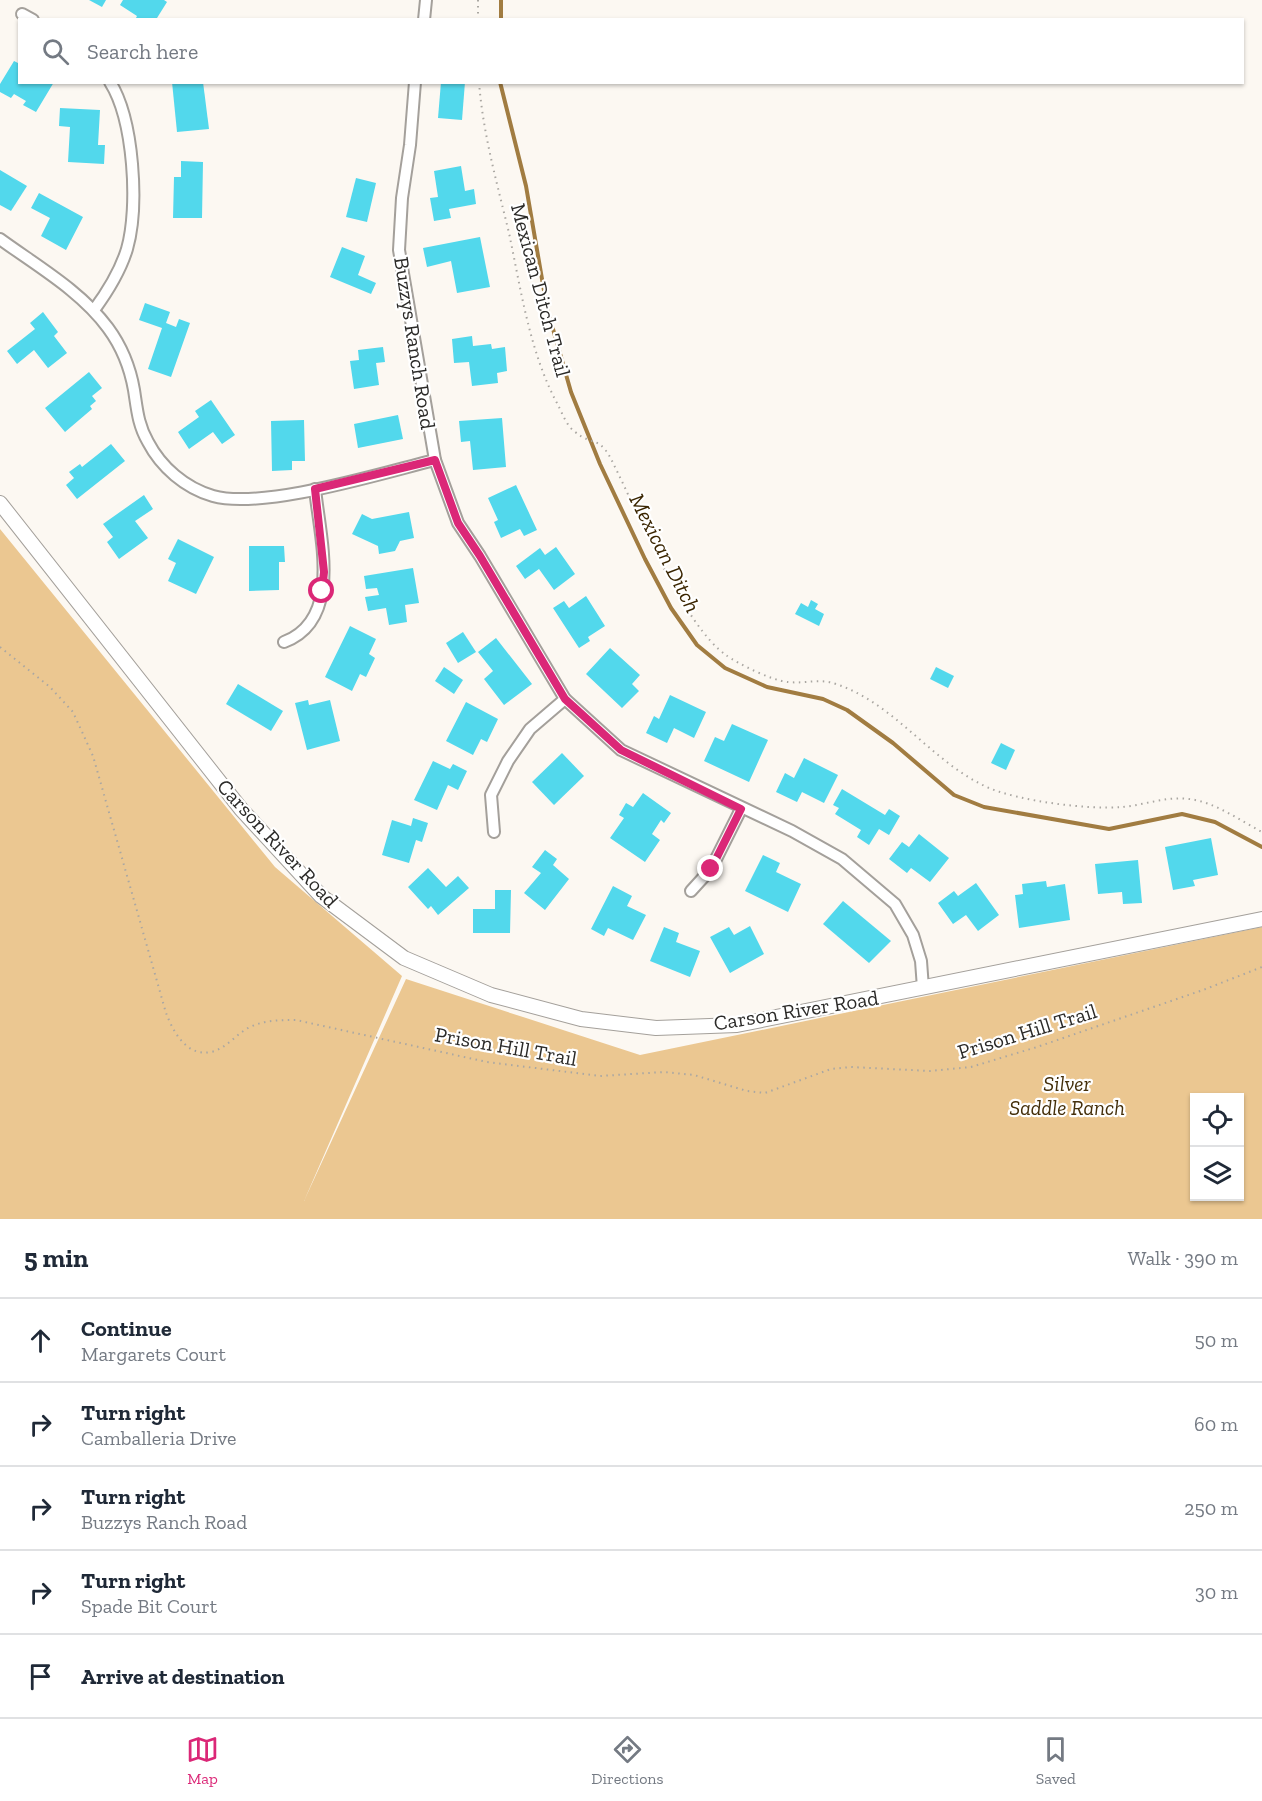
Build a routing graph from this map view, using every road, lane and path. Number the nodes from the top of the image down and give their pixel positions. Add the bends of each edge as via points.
1 (426, 0) edge
2 (478, 0) edge
3 (22, 14) dead end
4 (29, 18) edge
5 (424, 18) edge
6 (478, 18) edge
7 (111, 84) edge
8 (415, 84) edge
9 (479, 84) edge
10 (0, 239) edge
11 (94, 310) junction
12 (435, 460) junction
13 (315, 489) junction
14 (0, 503) edge
15 (284, 642) dead end
16 (0, 647) edge
17 (565, 699) junction
18 (741, 809) junction
19 (494, 832) dead end
20 (1262, 832) edge
21 (691, 891) dead end
22 (1262, 919) edge
23 (1262, 966) edge
24 (923, 988) junction

1 - 5 street
2 - 6 path
3 - 4 street
7 - 11 street via 128,128 132,224 118,273
8 - 12 street, Buzzys Ranch Road via 399,250
9 - 20 path, Mexican Ditch Trail via 481,117 538,354 556,402 576,432 603,445 694,618 726,655 784,682 817,680 837,684 865,698 946,761 989,788 1083,806 1122,807 1166,798 1190,799 1210,804
10 - 11 street
11 - 13 street via 122,350 134,388 138,422 155,455 181,480 213,496 252,498
12 - 13 street
12 - 17 street, Buzzys Ranch Road via 458,523
13 - 15 street via 324,572 322,591 313,620 300,634
14 - 24 street, Carson River Road via 241,809 321,896 404,958 491,995 581,1019 656,1028 737,1025
16 - 23 path, Prison Hill Trail via 50,687 73,712 93,756 166,1013 179,1038 196,1050 211,1052 249,1028 269,1021 296,1020 487,1062 600,1076 656,1072 694,1075 765,1093 841,1068 930,1071 971,1066 1203,990
17 - 18 street, Buzzys Ranch Road via 621,750
17 - 19 street via 530,729 508,761 491,795
18 - 21 street via 711,869
18 - 24 street, Buzzys Ranch Road via 842,859 895,904 913,935 921,961
22 - 24 street, Carson River Road

